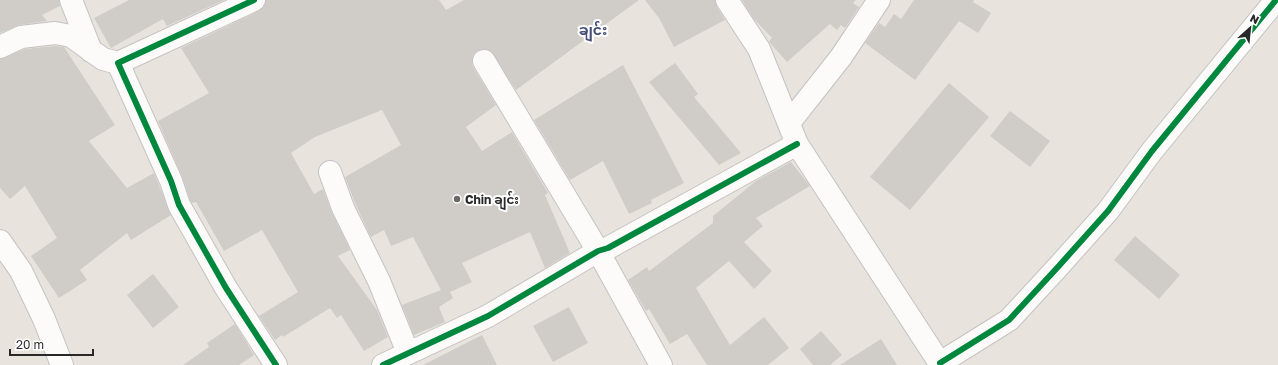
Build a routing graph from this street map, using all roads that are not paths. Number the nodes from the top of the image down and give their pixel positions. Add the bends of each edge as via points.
1 (71, 0) edge
2 (254, 0) edge
3 (727, 0) edge
4 (879, 0) edge
5 (1276, 0) edge
6 (232, 5) edge
7 (0, 47) edge
8 (91, 52) junction
9 (484, 61) dead end
10 (118, 63) junction
11 (789, 123) junction
12 (797, 144) junction
13 (330, 172) dead end
14 (0, 241) edge
15 (598, 250) junction
16 (408, 353) junction
17 (941, 364) edge
18 (62, 365) edge
19 (276, 365) edge
20 (383, 365) edge
21 (661, 365) edge

1 - 8 street
2 - 6 street
3 - 11 street via 759,48
4 - 11 street via 841,57
5 - 17 street via 1152,151 1108,211 1057,268 1009,320
6 - 10 street
7 - 8 street via 21,37 55,33 71,36
8 - 10 street
9 - 15 street
10 - 19 street via 171,181 179,205
11 - 12 street
12 - 15 street via 608,248
12 - 17 street
13 - 16 street via 343,208 379,282
14 - 18 street via 21,272 44,319
15 - 16 street via 488,316
15 - 21 street
16 - 20 street

